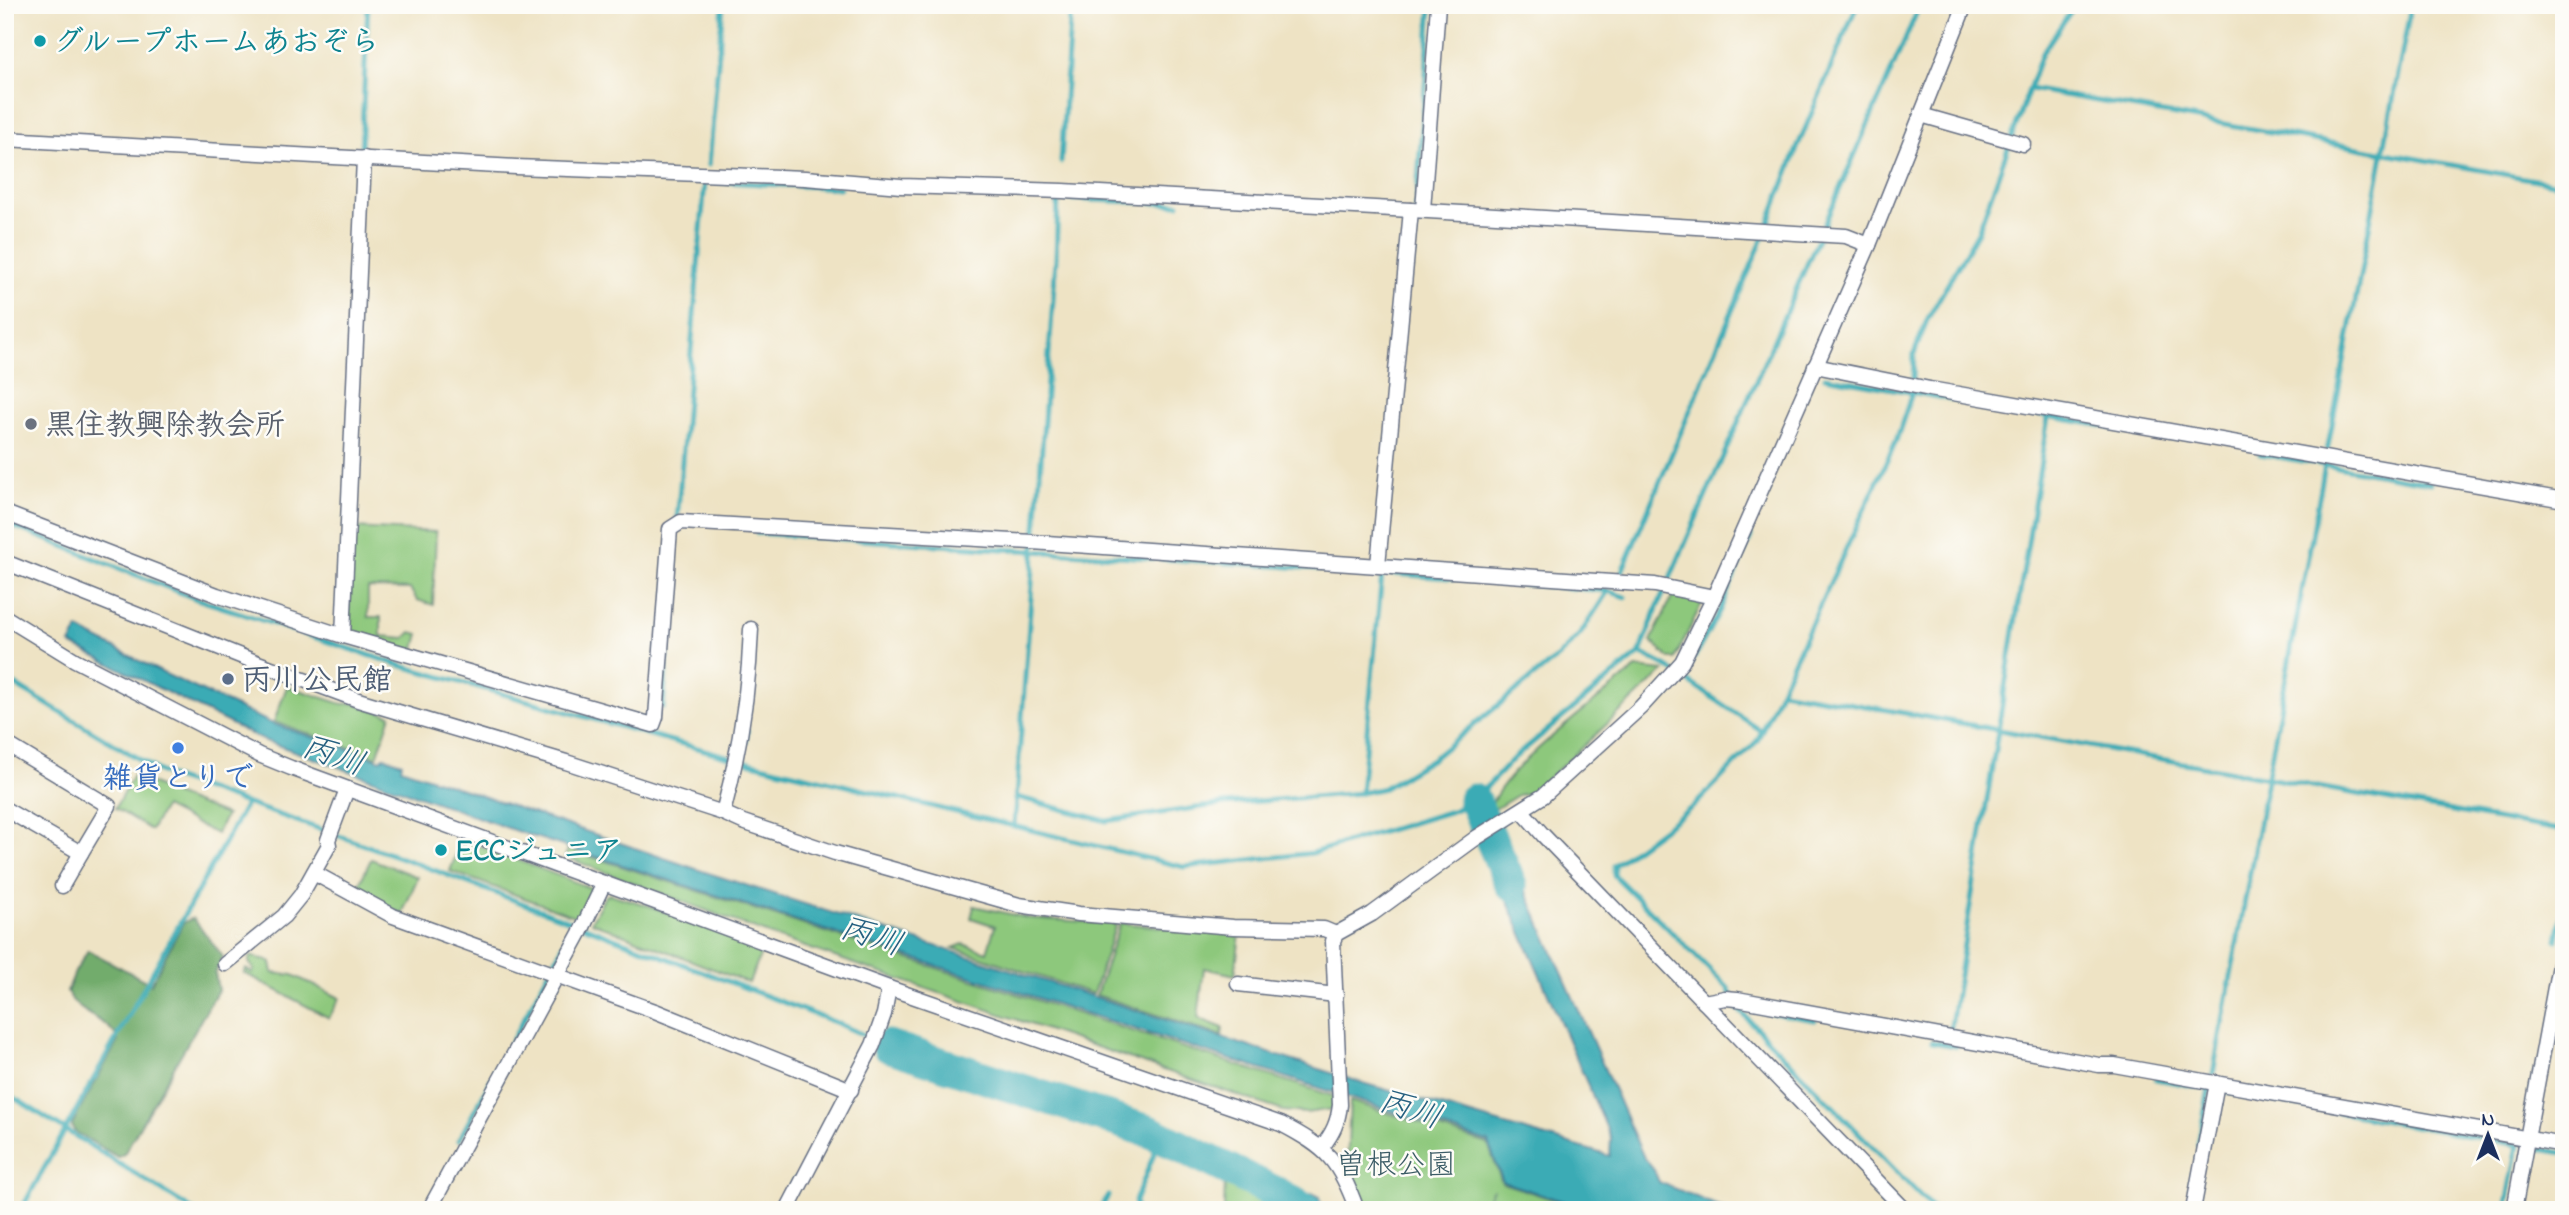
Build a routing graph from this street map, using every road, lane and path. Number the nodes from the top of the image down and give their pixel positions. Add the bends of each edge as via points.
1 (1438, 5) edge
2 (1965, 5) edge
3 (1921, 115) junction
4 (5, 139) edge
5 (2015, 142) dead end
6 (364, 162) junction
7 (1415, 212) junction
8 (1869, 244) junction
9 (1815, 366) junction
10 (2564, 500) edge
11 (5, 513) edge
12 (5, 562) edge
13 (1378, 565) junction
14 (1714, 597) junction
15 (5, 617) edge
16 (751, 629) dead end
17 (338, 634) junction
18 (5, 743) edge
19 (347, 789) junction
20 (5, 809) edge
21 (1522, 811) junction
22 (723, 813) junction
23 (81, 853) junction
24 (314, 873) junction
25 (604, 883) junction
26 (62, 886) dead end
27 (1336, 934) junction
28 (2564, 938) edge
29 (225, 964) dead end
30 (551, 973) junction
31 (1238, 984) dead end
32 (889, 988) junction
33 (1336, 995) junction
34 (1704, 1002) junction
35 (846, 1088) junction
36 (2216, 1088) junction
37 (2526, 1138) junction
38 (2564, 1145) edge
39 (1322, 1147) junction
40 (429, 1210) edge
41 (788, 1210) edge
42 (1357, 1210) edge
43 (1905, 1210) edge
44 (2193, 1210) edge
45 (2514, 1210) edge

1 - 7 street
2 - 3 street
3 - 5 street
3 - 8 street
4 - 6 street
6 - 7 street via 792,178
6 - 17 street
7 - 8 street via 1846,236
7 - 13 street
8 - 9 street
9 - 10 street
9 - 14 street
11 - 17 street via 198,589
12 - 22 street via 358,699
13 - 14 street via 1658,586
13 - 17 street via 678,524 670,529 653,725
14 - 21 street via 1675,672
15 - 19 street via 75,660 260,755
16 - 22 street via 737,758
18 - 23 street via 109,806
19 - 24 street via 329,845
19 - 25 street
20 - 23 street
21 - 27 street
21 - 34 street
22 - 27 street via 835,853 1019,905 1233,927 1324,929
23 - 26 street
24 - 29 street via 284,916
24 - 30 street via 393,916
25 - 30 street via 584,926
25 - 32 street
27 - 33 street
28 - 37 street
30 - 35 street
30 - 40 street
31 - 33 street
32 - 35 street via 876,1039
32 - 39 street via 1264,1117
33 - 39 street via 1340,1105 1338,1120
34 - 36 street via 1731,998 2114,1065
34 - 43 street
35 - 41 street
36 - 37 street
36 - 44 street
37 - 38 street
37 - 45 street
39 - 42 street via 1338,1165

